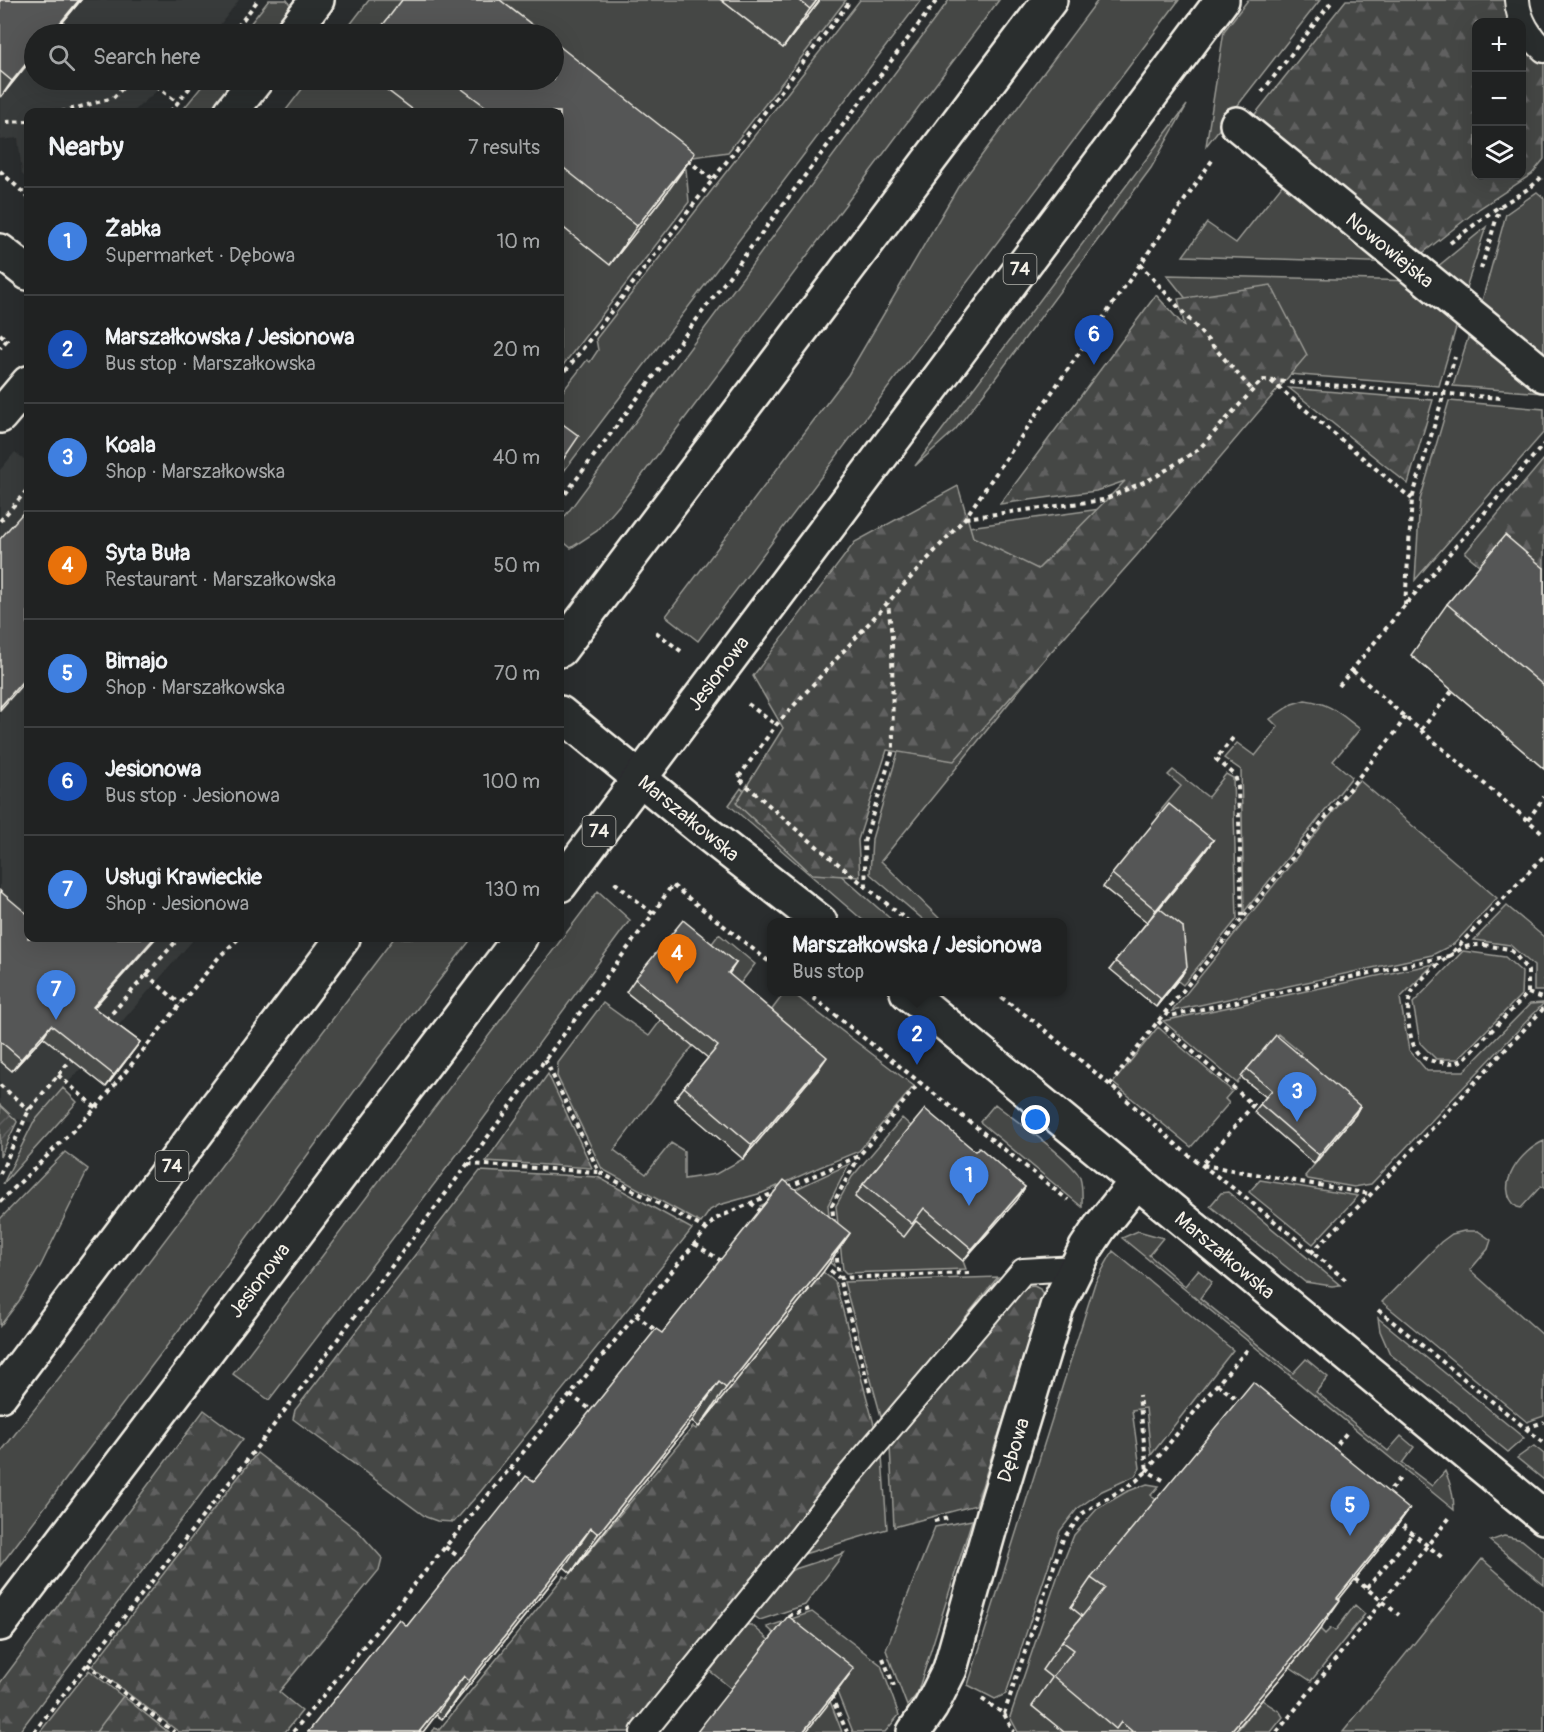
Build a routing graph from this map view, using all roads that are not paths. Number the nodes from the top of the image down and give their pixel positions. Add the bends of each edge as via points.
1 (318, 0) edge
2 (1050, 0) edge
3 (1222, 0) edge
4 (1517, 0) edge
5 (299, 24) edge
6 (1544, 50) edge
7 (248, 90) edge
8 (234, 108) edge
9 (1237, 124) road end
10 (0, 251) edge
11 (24, 270) edge
12 (1544, 375) edge
13 (24, 388) edge
14 (0, 416) edge
15 (564, 645) edge
16 (564, 716) edge
17 (639, 778) junction
18 (564, 880) edge
19 (815, 918) edge
20 (340, 942) edge
21 (517, 942) edge
22 (912, 996) edge
23 (1137, 1181) junction
24 (1075, 1268) junction
25 (0, 1395) edge
26 (1544, 1517) edge
27 (0, 1624) edge
28 (643, 1732) edge
29 (914, 1732) edge

1 - 5 main road
2 - 15 main road
3 - 17 main road, Jesionowa / 74
4 - 6 lane via 1526,30
7 - 8 main road
9 - 12 main road, Nowowiejska
10 - 11 main road
13 - 14 main road
16 - 17 main road, Marszałkowska
17 - 18 main road, Jesionowa / 74
17 - 19 main road, Marszałkowska
20 - 25 main road, 74
21 - 27 main road, Jesionowa
22 - 23 main road, Marszałkowska
23 - 24 main road, Dębowa via 1100,1227
23 - 26 main road, Marszałkowska
24 - 28 lane via 1023,1271 847,1478
24 - 29 main road, Dębowa via 1057,1307 950,1669

